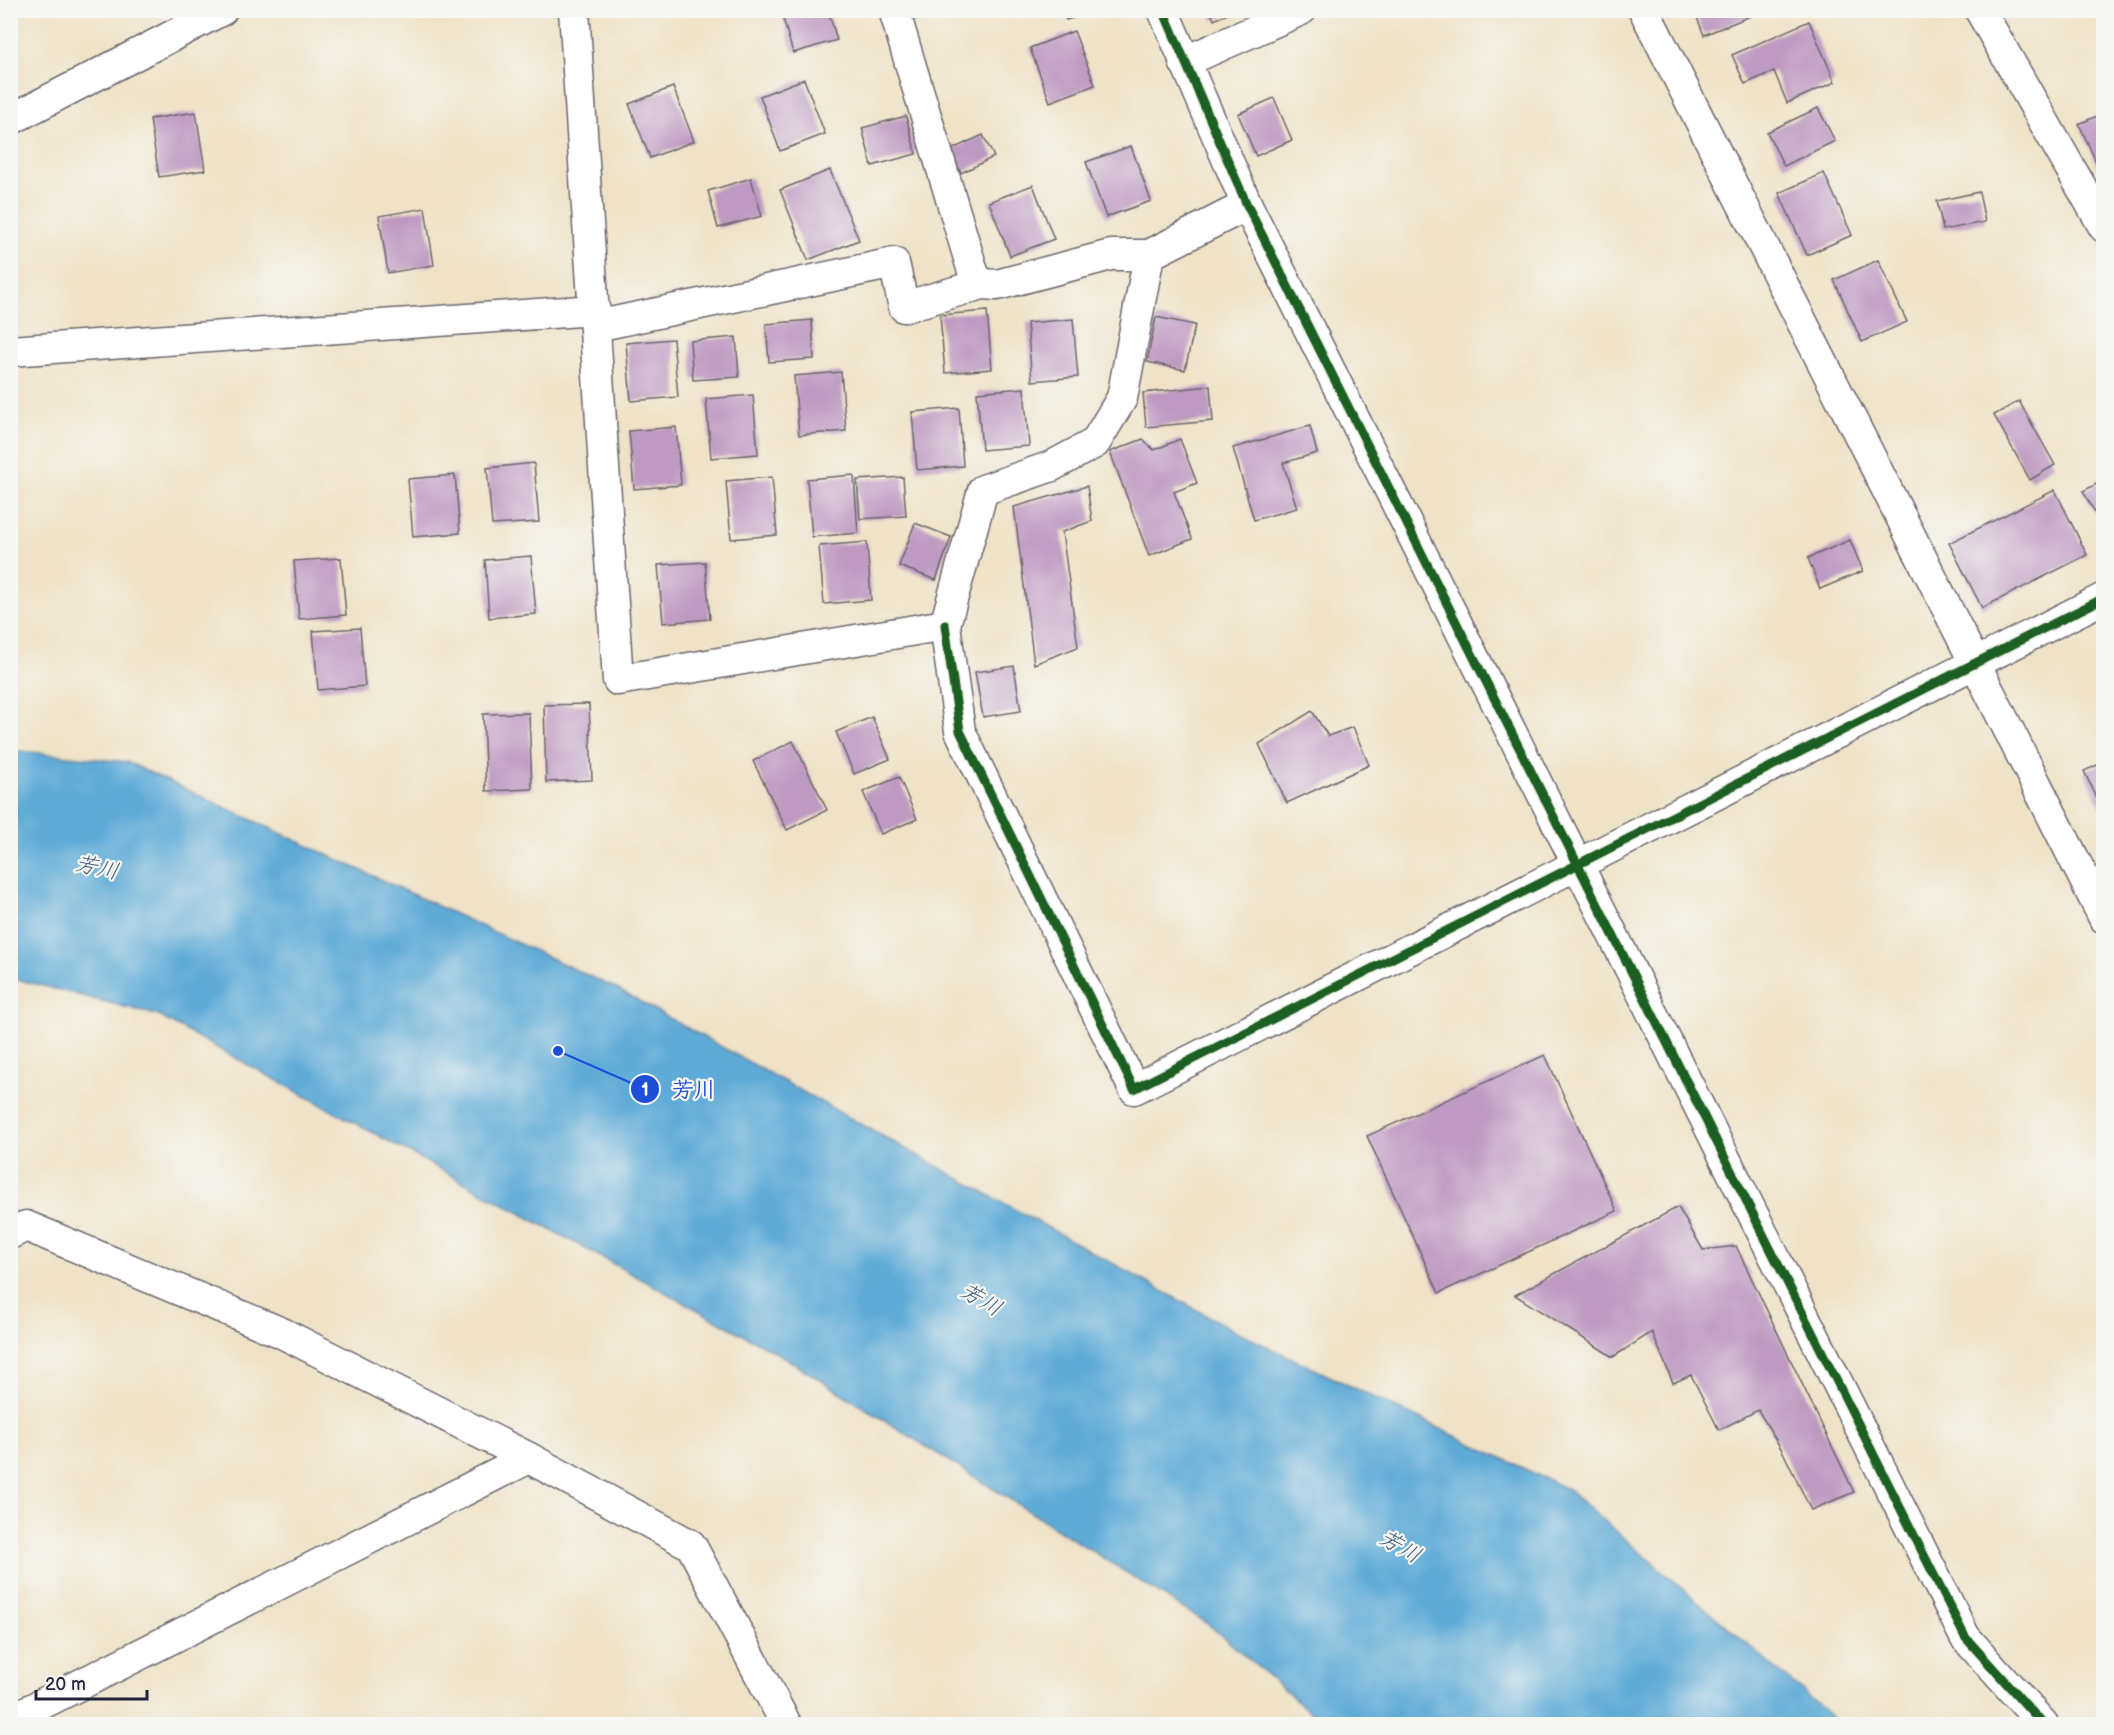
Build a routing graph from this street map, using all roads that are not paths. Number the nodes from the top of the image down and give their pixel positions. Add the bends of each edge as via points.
1 (222, 10) edge
2 (574, 10) edge
3 (894, 10) edge
4 (1163, 10) edge
5 (1301, 10) edge
6 (1644, 10) edge
7 (1980, 10) edge
8 (1184, 62) junction
9 (10, 120) edge
10 (1247, 205) junction
11 (2103, 227) edge
12 (1149, 255) junction
13 (982, 284) junction
14 (596, 318) junction
15 (10, 351) edge
16 (2103, 598) edge
17 (945, 625) junction
18 (1976, 662) junction
19 (1576, 863) junction
20 (2103, 918) edge
21 (10, 1234) edge
22 (529, 1458) junction
23 (10, 1720) edge
24 (786, 1725) edge
25 (2043, 1725) edge

1 - 9 street
2 - 14 street
3 - 13 street via 974,275
4 - 8 street
5 - 8 street
6 - 18 street
7 - 11 street
8 - 10 street
10 - 12 street
10 - 19 street
12 - 13 street via 1111,255 997,285
12 - 17 street via 1122,398 1095,443 1052,466 983,490
13 - 14 street via 904,307 894,263
14 - 15 street
14 - 17 street via 618,680
16 - 18 street
17 - 19 street via 960,731 1134,1089
18 - 19 street
18 - 20 street
19 - 25 street via 1965,1637
21 - 22 street via 26,1226 282,1333
22 - 23 street
22 - 24 street via 691,1545

